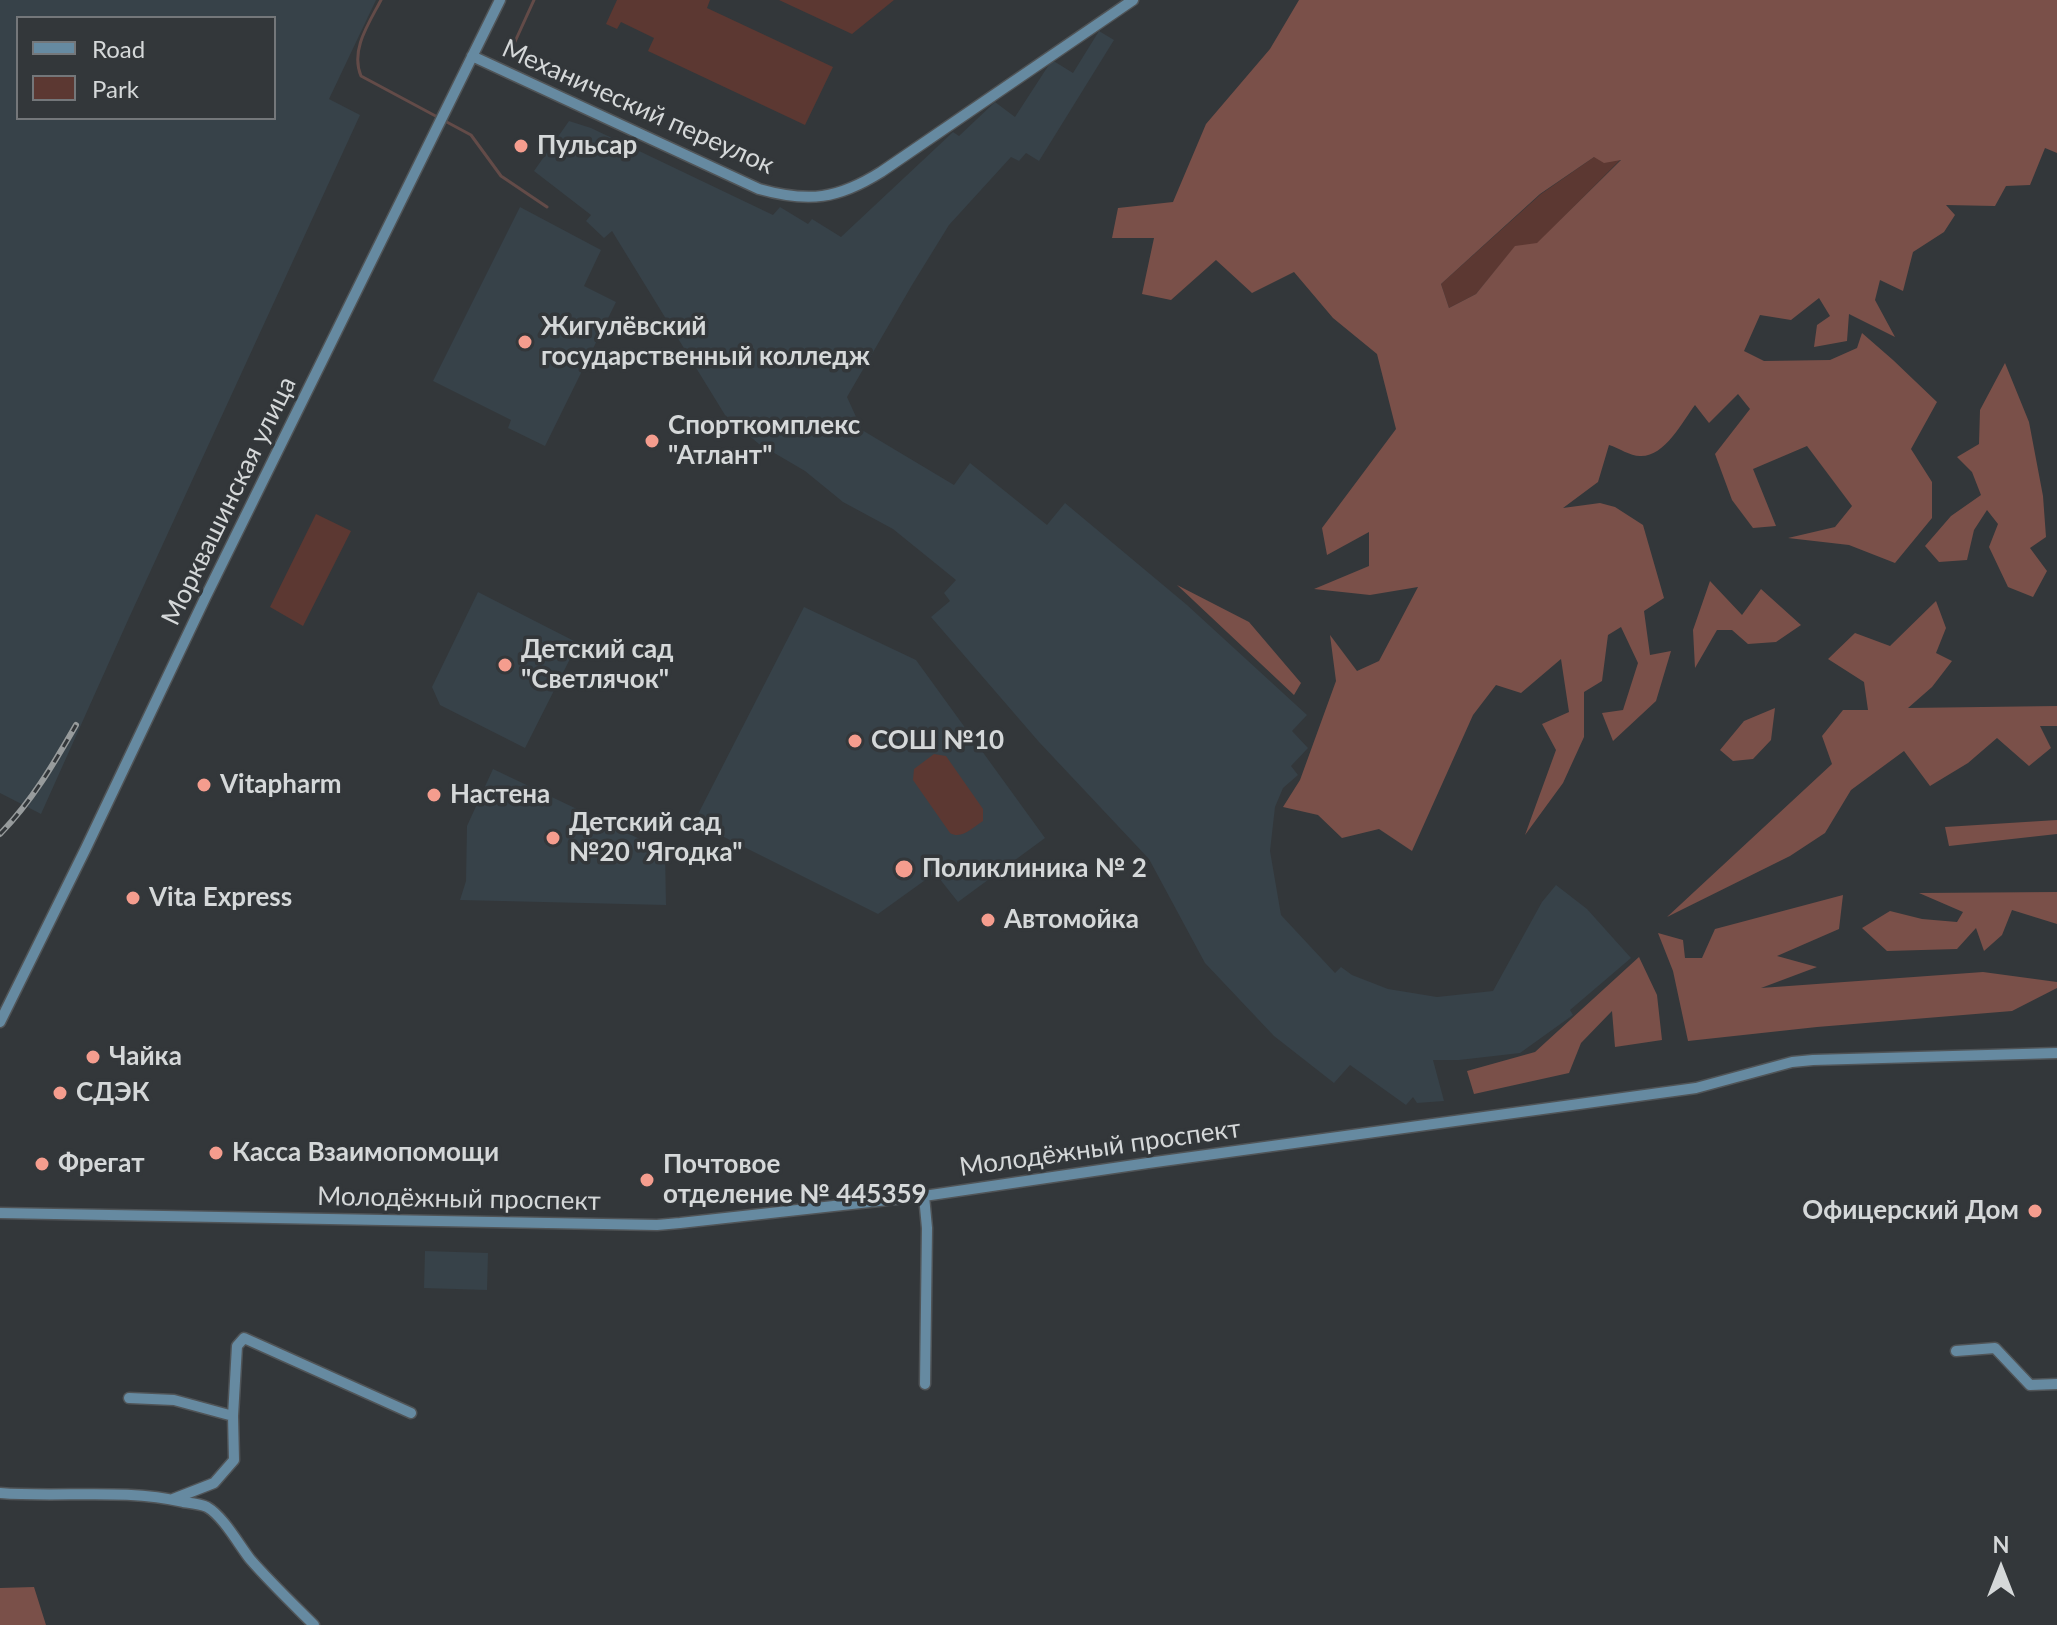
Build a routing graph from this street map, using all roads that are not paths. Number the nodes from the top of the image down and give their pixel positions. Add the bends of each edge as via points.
1 (500, 0) edge
2 (1133, 0) edge
3 (472, 56) junction
4 (0, 1022) edge
5 (2057, 1053) edge
6 (924, 1196) junction
7 (0, 1213) edge
8 (1956, 1351) dead end
9 (925, 1384) dead end
10 (2057, 1384) edge
11 (129, 1398) dead end
12 (411, 1413) dead end
13 (233, 1416) junction
14 (0, 1493) edge
15 (173, 1499) junction
16 (314, 1625) edge

1 - 3 street, Морквашинская улица
2 - 3 street, Механический переулок via 858,187 822,197 759,189
3 - 4 street, Морквашинская улица
5 - 6 street, Молодёжный проспект via 1802,1061 1682,1090
6 - 7 street, Молодёжный проспект via 657,1225
6 - 9 street
8 - 10 street via 1995,1348 2030,1385
11 - 13 street via 174,1400
12 - 13 street via 244,1338 237,1346
13 - 15 street via 234,1460 214,1483
14 - 15 street
15 - 16 street via 207,1507

